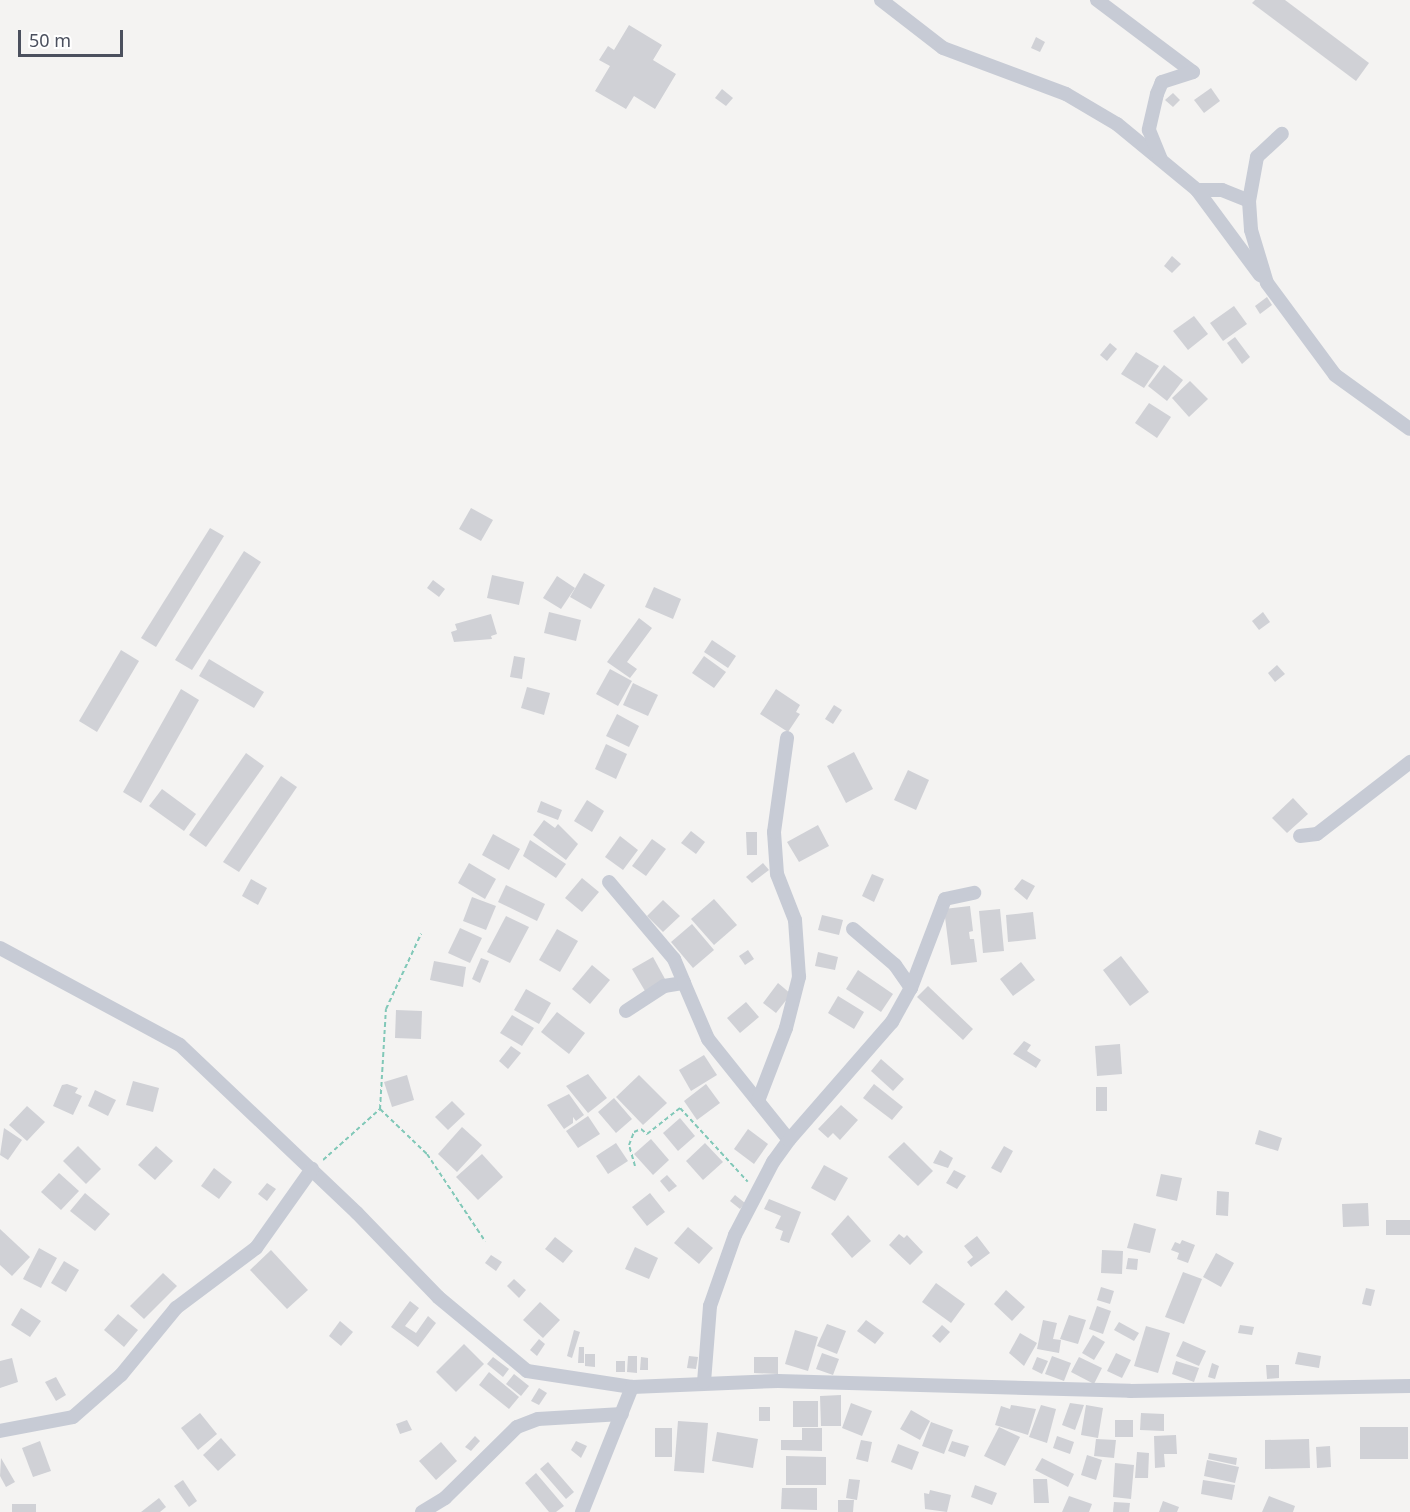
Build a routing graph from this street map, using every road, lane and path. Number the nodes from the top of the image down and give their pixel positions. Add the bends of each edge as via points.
1 (881, 0) edge
2 (1097, 0) edge
3 (1282, 134) dead end
4 (1161, 160) junction
5 (1197, 190) junction
6 (1249, 201) junction
7 (1267, 283) junction
8 (1410, 429) edge
9 (787, 738) dead end
10 (1410, 762) edge
11 (1300, 836) dead end
12 (609, 882) dead end
13 (974, 893) dead end
14 (853, 929) dead end
15 (421, 934) dead end
16 (0, 948) edge
17 (684, 983) junction
18 (911, 988) junction
19 (626, 1011) dead end
20 (758, 1101) junction
21 (380, 1109) junction
22 (789, 1140) junction
23 (635, 1166) dead end
24 (312, 1169) junction
25 (756, 1190) dead end
26 (485, 1241) dead end
27 (704, 1382) junction
28 (1410, 1386) edge
29 (633, 1387) junction
30 (622, 1414) junction
31 (0, 1431) edge
32 (422, 1512) edge
33 (582, 1512) edge

1 - 4 street via 943,48 1066,94 1118,124
2 - 4 street via 1193,72 1162,82 1157,94 1149,130
3 - 6 street via 1257,157
4 - 5 street
5 - 6 street via 1222,190
5 - 7 street
6 - 7 street via 1251,230
7 - 8 street via 1335,375
9 - 20 street via 774,832 777,874 795,920 799,977 786,1028
10 - 11 street via 1317,834
12 - 17 street via 674,959
13 - 18 street via 945,899
14 - 18 street via 895,966
15 - 21 path via 386,1009
16 - 24 street via 180,1045
17 - 19 street via 664,986
17 - 20 street via 708,1040
18 - 22 street via 891,1022
20 - 22 street
21 - 24 path
21 - 26 path via 427,1154
22 - 27 street via 773,1162 735,1235 710,1306
23 - 25 path via 629,1145 634,1132 641,1129 647,1134 680,1108
24 - 29 street via 438,1297 527,1371
24 - 31 street via 256,1248 176,1308 122,1375 73,1417
27 - 28 street via 960,1384 1130,1392
27 - 29 street
29 - 30 street
30 - 32 street via 538,1419 518,1427 444,1498
30 - 33 street

